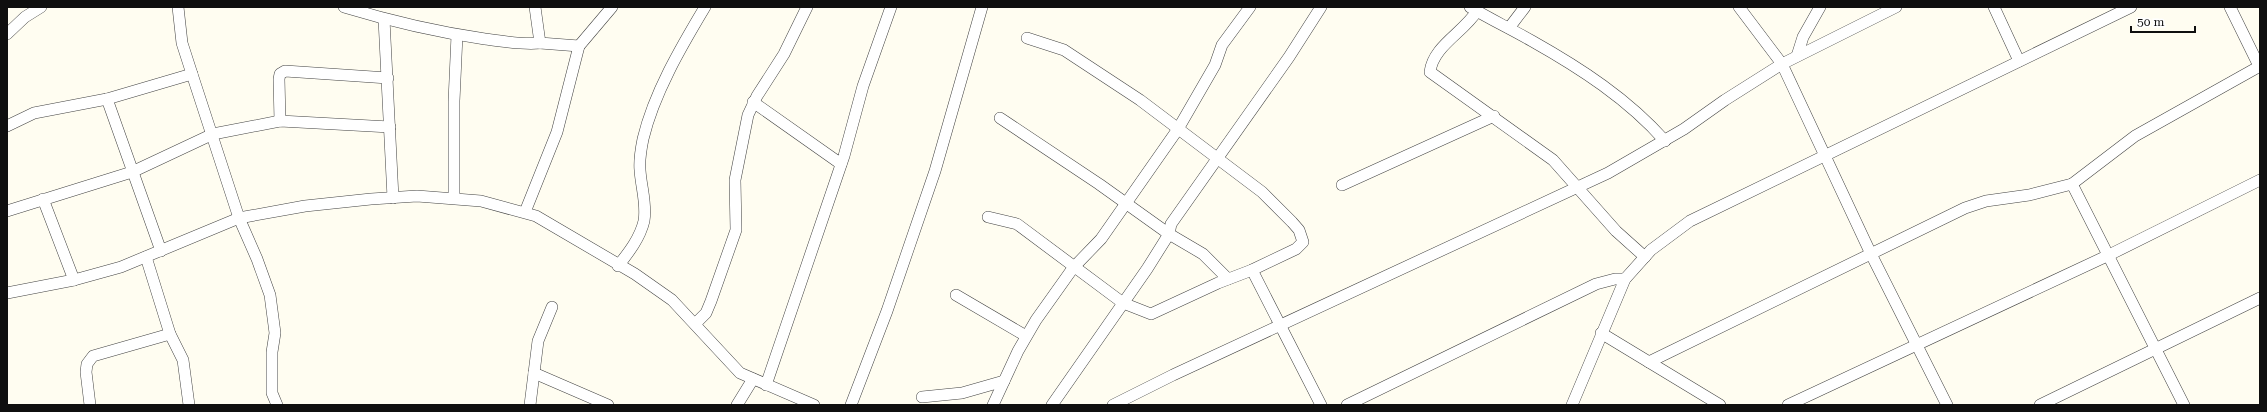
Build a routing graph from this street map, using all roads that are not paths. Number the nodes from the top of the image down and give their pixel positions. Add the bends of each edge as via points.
1 (41, 7) edge
2 (178, 7) edge
3 (344, 7) edge
4 (535, 7) edge
5 (612, 7) edge
6 (705, 7) edge
7 (807, 7) edge
8 (891, 7) edge
9 (982, 7) edge
10 (1250, 7) edge
11 (1525, 7) edge
12 (1739, 7) edge
13 (1820, 7) edge
14 (1896, 7) edge
15 (1994, 7) edge
16 (2131, 7) edge
17 (2230, 7) edge
18 (1315, 9) edge
19 (1474, 9) edge
20 (384, 19) junction
21 (1509, 28) junction
22 (7, 34) edge
23 (457, 35) junction
24 (1026, 38) dead end
25 (540, 42) junction
26 (579, 46) junction
27 (1797, 56) junction
28 (2019, 61) junction
29 (1782, 64) junction
30 (2260, 67) edge
31 (192, 74) junction
32 (388, 78) junction
33 (106, 98) junction
34 (754, 102) junction
35 (1494, 116) junction
36 (1000, 118) dead end
37 (280, 121) junction
38 (7, 126) edge
39 (390, 126) junction
40 (1178, 129) junction
41 (213, 134) junction
42 (1665, 141) junction
43 (1826, 155) junction
44 (1216, 158) junction
45 (841, 164) junction
46 (132, 172) junction
47 (2260, 180) edge
48 (2072, 184) junction
49 (1342, 185) dead end
50 (1577, 188) junction
51 (393, 198) junction
52 (454, 198) junction
53 (43, 199) junction
54 (1126, 203) junction
55 (7, 211) edge
56 (525, 212) junction
57 (988, 217) dead end
58 (240, 218) junction
59 (1169, 234) junction
60 (161, 251) junction
61 (1871, 254) junction
62 (2109, 255) junction
63 (146, 257) junction
64 (1645, 257) junction
65 (618, 266) junction
66 (1073, 268) junction
67 (1252, 270) junction
68 (1228, 279) junction
69 (1625, 279) junction
70 (74, 280) junction
71 (7, 293) edge
72 (956, 295) dead end
73 (2260, 298) edge
74 (1123, 303) junction
75 (552, 307) dead end
76 (696, 323) junction
77 (1279, 325) junction
78 (1601, 333) junction
79 (170, 334) junction
80 (1026, 336) junction
81 (1916, 346) junction
82 (2156, 349) junction
83 (1649, 362) junction
84 (534, 373) junction
85 (753, 379) junction
86 (1004, 380) junction
87 (766, 385) junction
88 (922, 397) dead end
89 (90, 405) edge
90 (189, 405) edge
91 (277, 405) edge
92 (530, 405) edge
93 (608, 405) edge
94 (736, 405) edge
95 (814, 405) edge
96 (851, 405) edge
97 (993, 405) edge
98 (1052, 405) edge
99 (1113, 405) edge
100 (1321, 405) edge
101 (1347, 405) edge
102 (1572, 405) edge
103 (1720, 405) edge
104 (1788, 405) edge
105 (1946, 405) edge
106 (2040, 405) edge
107 (2184, 405) edge

1 - 22 street via 25,17
2 - 31 street via 182,43
3 - 20 street
4 - 25 street
5 - 26 street
6 - 65 street via 669,73 653,109 639,168 644,194 644,220 633,246
7 - 34 street via 784,54
8 - 45 street via 863,86
9 - 96 street via 935,171 887,311
10 - 40 street via 1222,46 1218,59
11 - 21 street
12 - 29 street
13 - 27 street via 1803,37
14 - 27 street
15 - 28 street
16 - 28 street
17 - 30 street
18 - 44 street via 1289,57
19 - 21 street
19 - 35 street via 1466,27 1440,49 1431,64 1430,72
20 - 23 street
20 - 32 street
21 - 42 street via 1606,87 1636,111
23 - 25 street via 520,44
23 - 52 street
24 - 40 street via 1054,45 1074,56
25 - 26 street
26 - 56 street via 557,132
27 - 29 street
28 - 43 street
29 - 42 street
29 - 43 street
30 - 48 street via 2135,136
31 - 33 street
31 - 41 street
32 - 37 street via 285,71 280,74 279,79
32 - 39 street
33 - 38 street via 34,113
33 - 46 street
34 - 45 street
34 - 76 street via 744,127 736,176 737,222 734,239 712,301 706,313
35 - 49 street
35 - 50 street via 1547,155
36 - 54 street
37 - 39 street
37 - 41 street
39 - 51 street
40 - 44 street
40 - 54 street
41 - 46 street
41 - 58 street
42 - 50 street
43 - 61 street
43 - 64 street via 1690,221 1668,235
44 - 59 street via 1171,224
44 - 67 street via 1271,200 1303,238 1302,245 1296,249
45 - 87 street
46 - 53 street
46 - 60 street
47 - 62 street
48 - 61 street via 2029,195 1975,204
48 - 62 street
50 - 64 street via 1616,231
50 - 77 street
51 - 52 street
51 - 58 street via 306,206
52 - 56 street via 481,201
53 - 55 street
53 - 70 street
54 - 59 street
54 - 66 street via 1101,239
56 - 65 street via 536,216
57 - 66 street via 1016,224
58 - 60 street
58 - 91 street via 270,295 275,333 272,352 272,393
59 - 68 street via 1203,254
59 - 74 street
60 - 63 street
61 - 81 street
61 - 83 street
62 - 81 street
62 - 82 street
63 - 70 street
63 - 79 street
64 - 69 street
65 - 76 street via 651,284
66 - 74 street
66 - 80 street
67 - 68 street
67 - 77 street
68 - 74 street via 1151,314
69 - 78 street
69 - 101 street via 1596,284
70 - 71 street
72 - 80 street
73 - 82 street
74 - 98 street
75 - 84 street via 538,341
76 - 85 street via 740,373
77 - 99 street
77 - 100 street
78 - 83 street
78 - 102 street
79 - 89 street via 93,356 87,364 86,372
79 - 90 street via 183,360
80 - 86 street
81 - 104 street
81 - 105 street
82 - 106 street
82 - 107 street
83 - 103 street
84 - 92 street
84 - 93 street
85 - 87 street
85 - 94 street
86 - 88 street via 962,393
86 - 97 street
87 - 95 street

